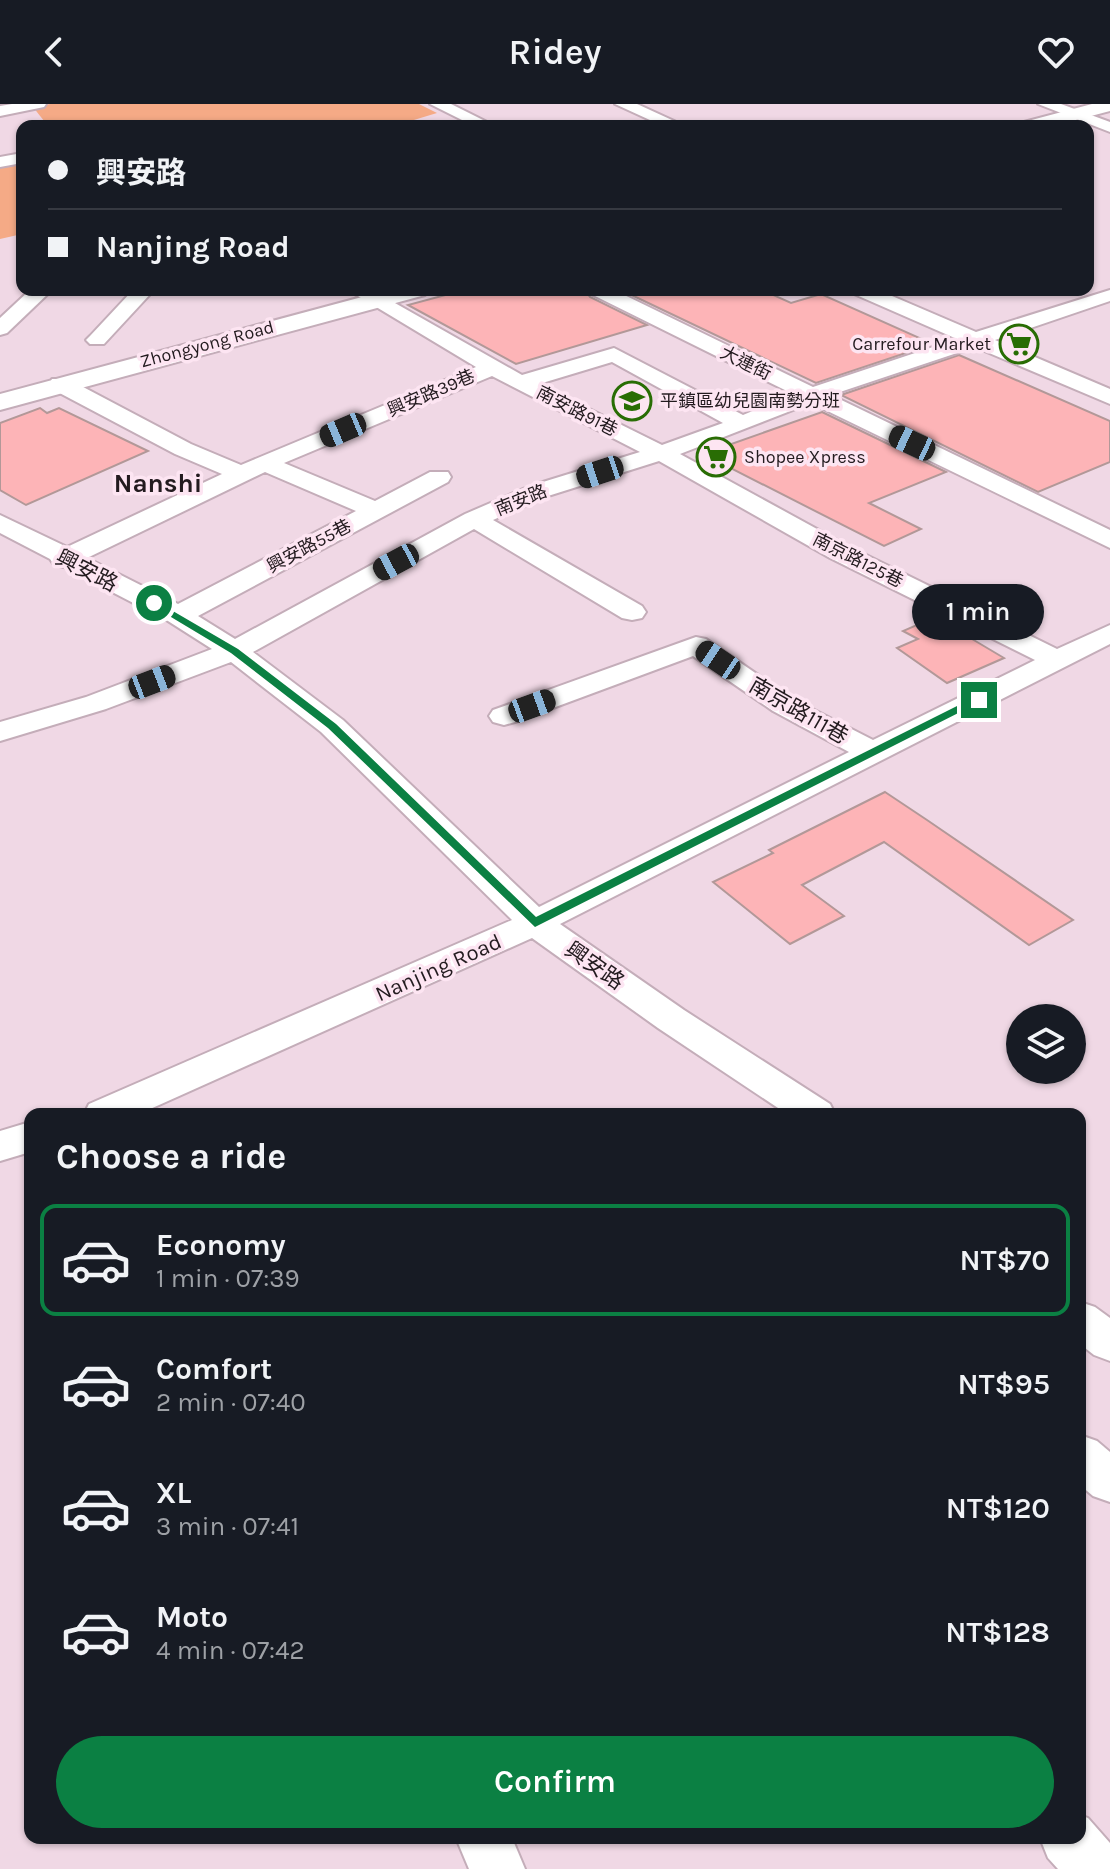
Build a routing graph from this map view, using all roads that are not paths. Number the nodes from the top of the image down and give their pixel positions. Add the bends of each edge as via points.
1 (438, 104) edge
2 (623, 104) edge
3 (1046, 104) edge
4 (31, 105) edge
5 (1110, 105) edge
6 (0, 111) edge
7 (1075, 114) junction
8 (474, 120) edge
9 (662, 120) edge
10 (1053, 120) edge
11 (1091, 120) edge
12 (1102, 293) edge
13 (36, 296) edge
14 (138, 296) edge
15 (364, 296) edge
16 (369, 296) edge
17 (610, 296) edge
18 (875, 296) edge
19 (0, 329) edge
20 (97, 340) dead end
21 (977, 340) junction
22 (494, 367) junction
23 (520, 383) junction
24 (60, 384) junction
25 (810, 395) junction
26 (1110, 397) edge
27 (0, 402) edge
28 (742, 424) junction
29 (661, 453) junction
30 (253, 468) junction
31 (439, 477) dead end
32 (375, 510) junction
33 (474, 519) junction
34 (0, 523) edge
35 (1110, 540) edge
36 (63, 559) junction
37 (632, 612) dead end
38 (178, 615) junction
39 (1110, 633) edge
40 (234, 651) junction
41 (1058, 660) junction
42 (504, 716) dead end
43 (0, 732) edge
44 (874, 753) junction
45 (535, 923) junction
46 (123, 1108) edge
47 (807, 1108) edge
48 (24, 1139) edge
49 (0, 1146) edge
50 (1086, 1324) edge
51 (1110, 1342) edge
52 (1086, 1461) edge
53 (1110, 1481) edge
54 (487, 1844) edge
55 (1073, 1844) edge
56 (497, 1869) edge
57 (1095, 1869) edge

1 - 8 street
2 - 9 street
3 - 7 street
4 - 6 street
5 - 7 street
7 - 10 street
7 - 11 street
12 - 21 street, 南安路
13 - 19 street
14 - 20 street
15 - 24 street, Zhongyong Road
16 - 22 street, 南安路91巷
17 - 25 street, 大連街
18 - 21 street
21 - 25 street, 南安路
21 - 26 street
22 - 23 street, 南安路91巷
22 - 30 street, 興安路39巷
23 - 28 street via 614,354
23 - 29 street, 南安路91巷
24 - 27 street, Zhongyong Road
24 - 30 street via 183,449
25 - 28 street, 南安路
25 - 35 street, 大連街
28 - 29 street, 南安路
29 - 33 street, 南安路 via 539,491
29 - 41 street, 南京路125巷 via 839,552
30 - 32 street
30 - 36 street, 興安路39巷
31 - 32 street, 興安路55巷
32 - 38 street, 興安路55巷
33 - 37 street
33 - 40 street, 南安路
34 - 36 street, 興安路
36 - 38 street, 興安路
38 - 40 street, 興安路
39 - 41 street, Nanjing Road
40 - 43 street, 南安路
40 - 45 street, 興安路 via 332,726
41 - 44 street, Nanjing Road
42 - 44 street, 南京路111巷 via 696,645 783,705
44 - 45 street, Nanjing Road
45 - 46 street, Nanjing Road
45 - 47 street, 興安路
48 - 49 street
50 - 51 street
52 - 53 street
54 - 56 street
55 - 57 street

